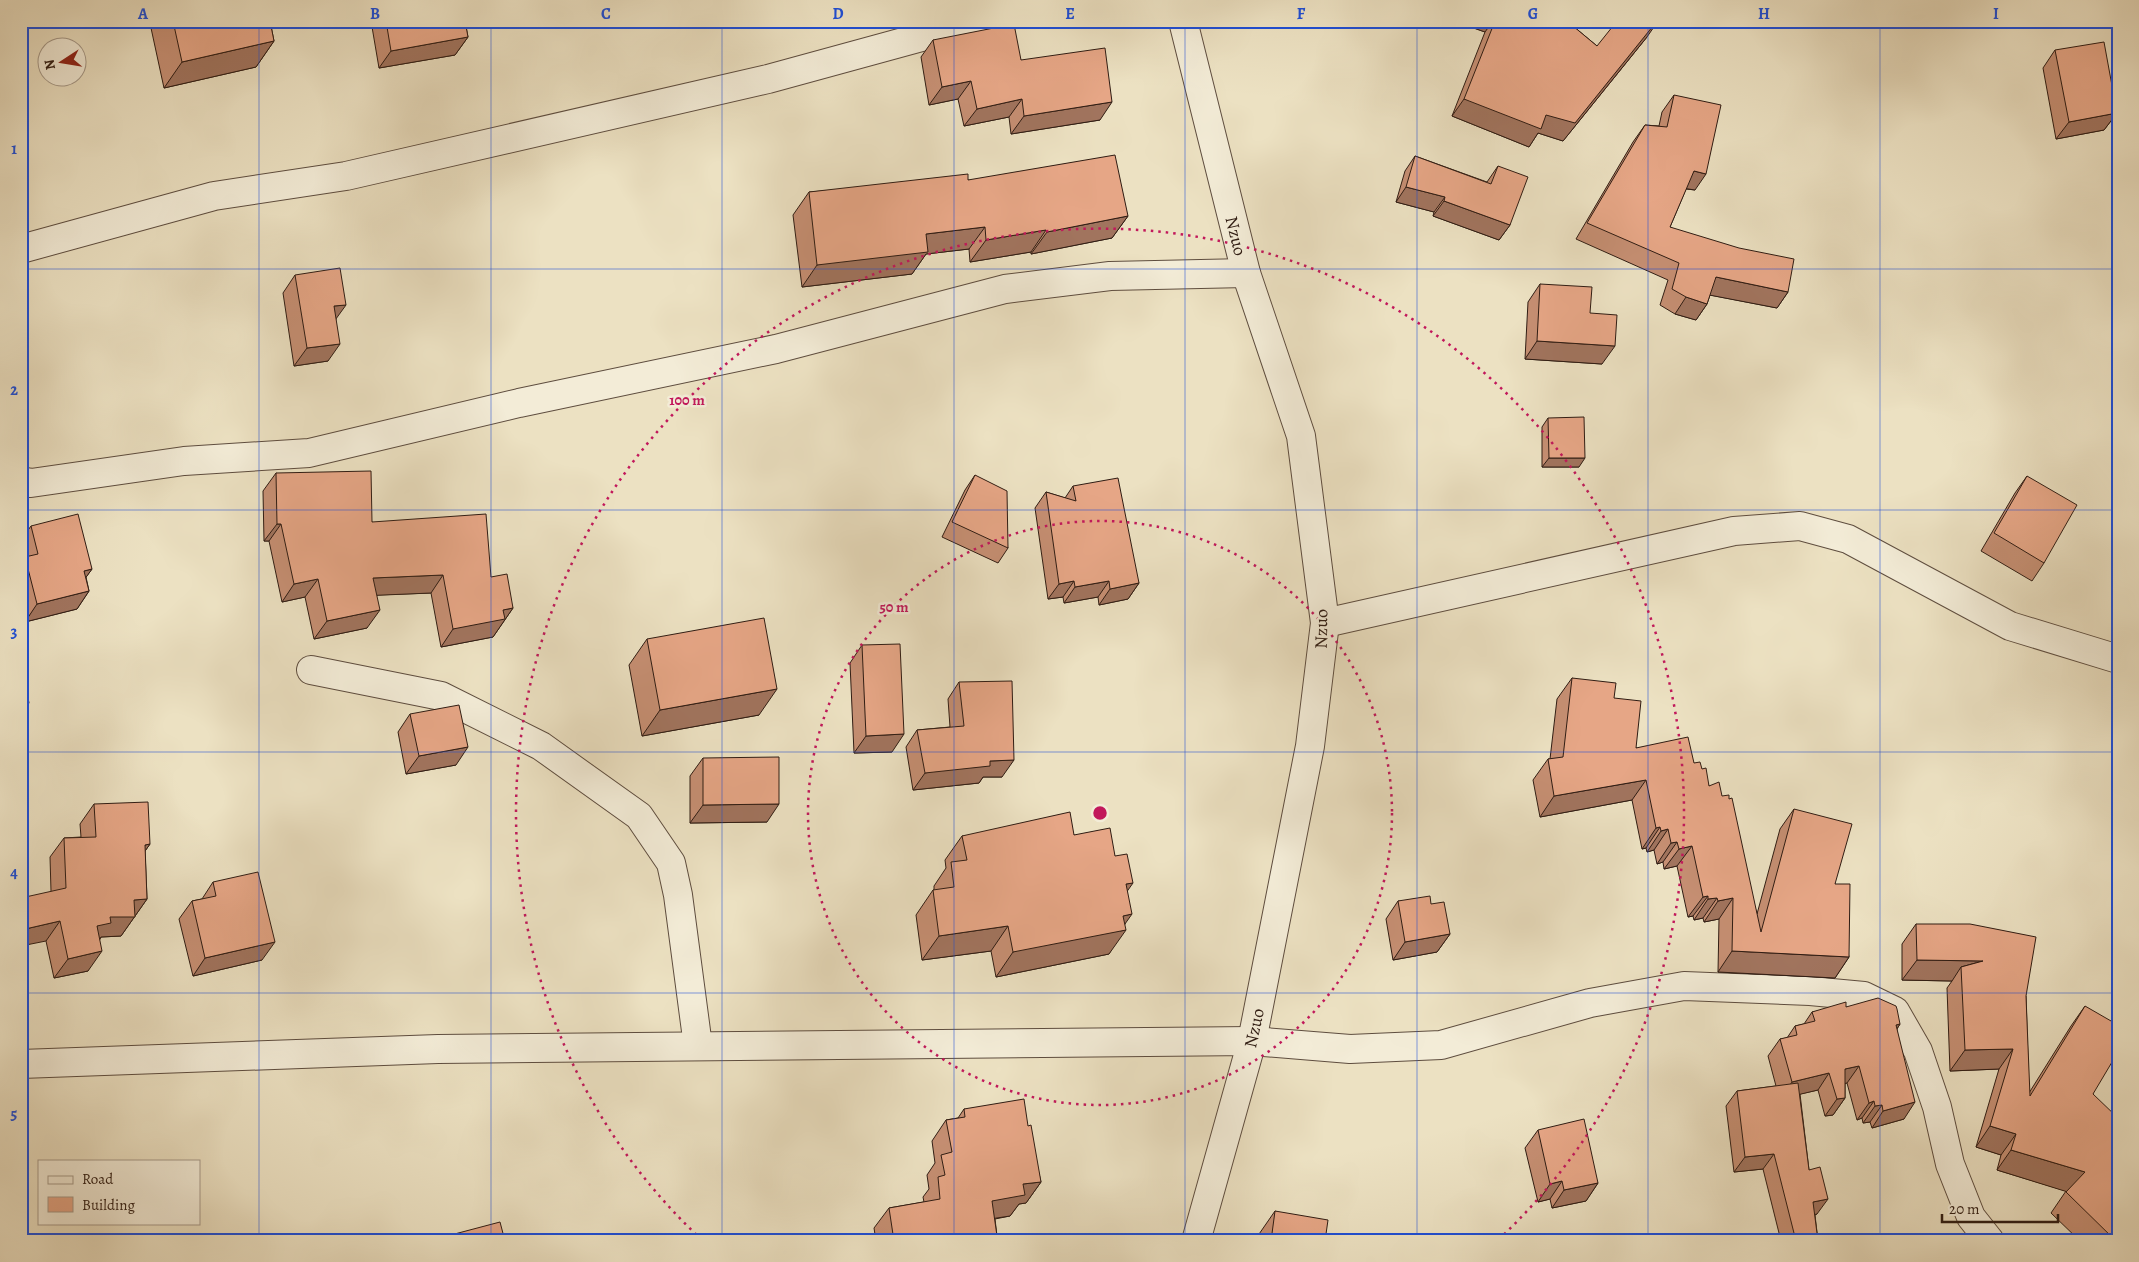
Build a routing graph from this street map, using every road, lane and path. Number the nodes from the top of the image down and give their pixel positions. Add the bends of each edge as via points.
1 (980, 21) edge
2 (1183, 21) edge
3 (21, 249) edge
4 (1246, 272) junction
5 (21, 481) edge
6 (1325, 624) junction
7 (2118, 659) edge
8 (311, 670) dead end
9 (1252, 1041) junction
10 (698, 1046) junction
11 (21, 1064) edge
12 (1196, 1241) edge
13 (1990, 1241) edge

1 - 3 street via 768,79 346,176 214,196
2 - 4 street, Nzuo
4 - 5 street via 1110,276 1006,289 776,349 520,403 309,453 184,461 31,483
4 - 6 street, Nzuo via 1301,436
6 - 7 street via 1734,531 1800,526 1848,539 2010,626
6 - 9 street, Nzuo via 1310,746
8 - 10 street via 441,696 541,746 640,816 671,863
9 - 10 street
9 - 12 street, Nzuo
9 - 13 street via 1350,1049 1441,1045 1590,1003 1684,986 1864,996 1895,1011 1918,1051 1950,1164 1971,1217
10 - 11 street via 438,1049

